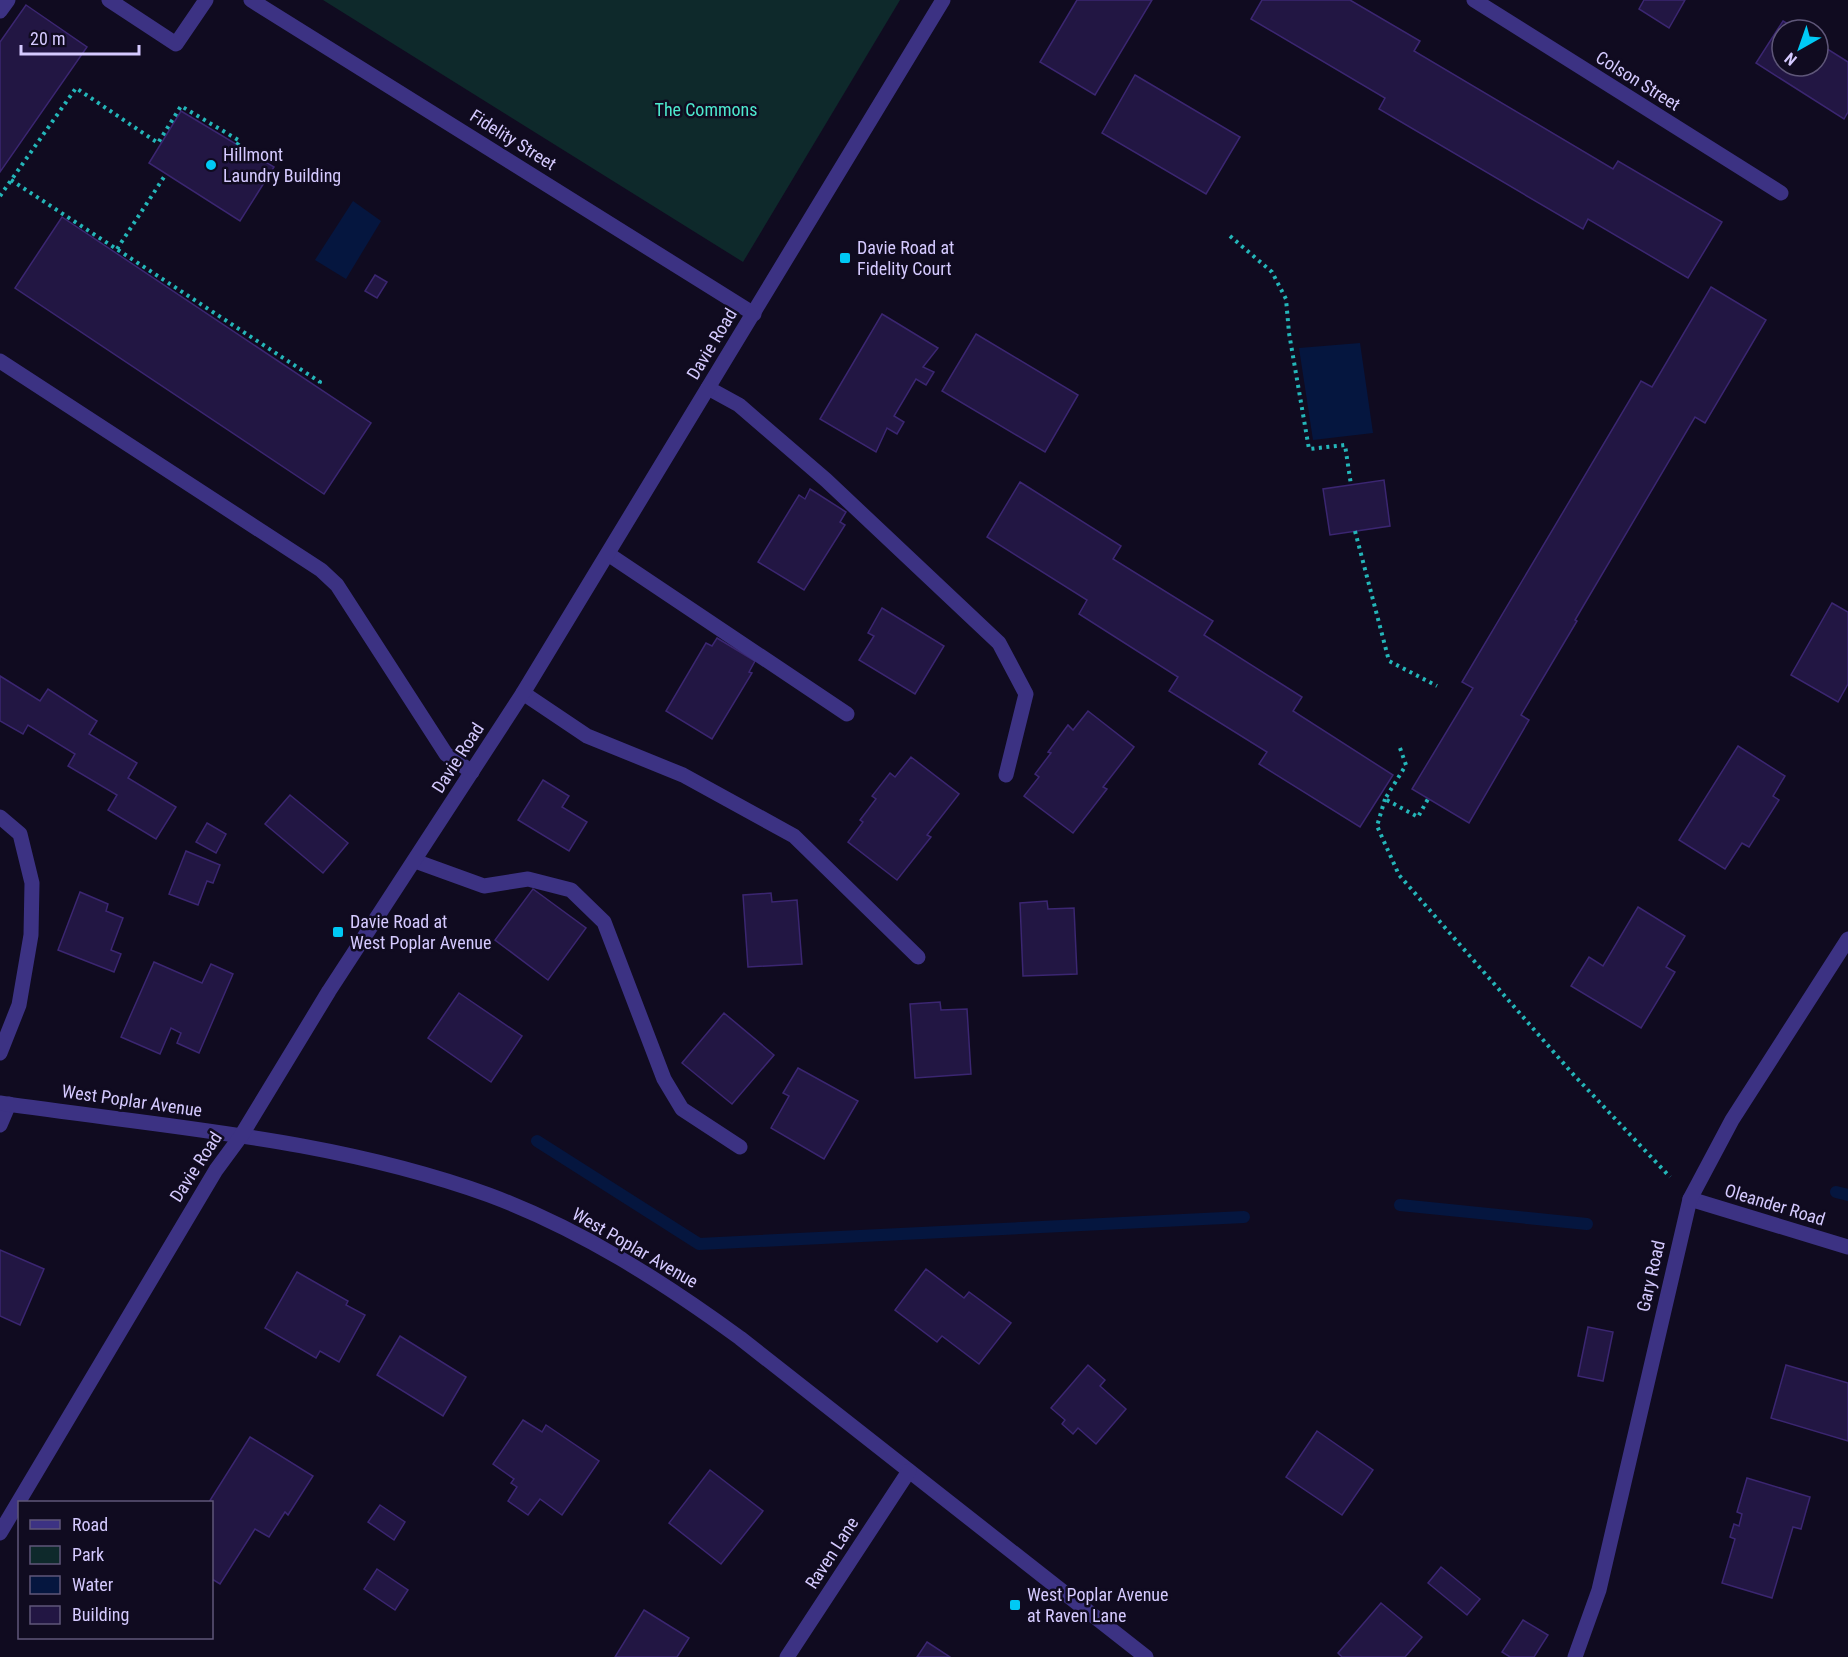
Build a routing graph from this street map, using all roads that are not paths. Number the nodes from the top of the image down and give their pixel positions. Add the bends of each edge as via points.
1 (8, 0) edge
2 (109, 0) edge
3 (206, 0) edge
4 (251, 0) edge
5 (943, 0) edge
6 (1474, 0) edge
7 (0, 11) edge
8 (1781, 193) dead end
9 (754, 314) junction
10 (0, 361) edge
11 (708, 388) junction
12 (608, 554) junction
13 (523, 693) junction
14 (847, 714) dead end
15 (472, 772) junction
16 (1006, 775) dead end
17 (0, 817) edge
18 (414, 861) junction
19 (1848, 939) edge
20 (918, 957) dead end
21 (0, 1053) edge
22 (5, 1104) edge
23 (0, 1125) edge
24 (241, 1136) junction
25 (740, 1147) dead end
26 (1690, 1198) junction
27 (1848, 1247) edge
28 (909, 1471) junction
29 (19, 1501) edge
30 (18, 1503) edge
31 (0, 1533) edge
32 (787, 1657) edge
33 (1146, 1657) edge
34 (1575, 1657) edge

1 - 7 street
2 - 3 street via 176,44
4 - 9 street, Fidelity Street
5 - 9 street, Davie Road
6 - 8 street, Colson Street
9 - 11 street, Davie Road
10 - 15 street via 321,570 337,585 446,754
11 - 12 street, Davie Road
11 - 16 street via 739,405 817,473 999,643 1026,694
12 - 13 street, Davie Road
12 - 14 street
13 - 15 street, Davie Road
13 - 20 street via 587,736 683,774 794,836
15 - 18 street, Davie Road
17 - 21 street via 20,834 32,883 31,935 20,1005
18 - 24 street, Davie Road
18 - 25 street via 484,886 528,879 571,890 604,922 664,1079 682,1109
19 - 26 street, Gary Road via 1732,1120
22 - 23 street
22 - 24 street, West Poplar Avenue
24 - 28 street, West Poplar Avenue via 390,1164 489,1196 581,1237 667,1286
24 - 29 street, Davie Road via 216,1170
26 - 27 street, Oleander Road
26 - 34 street, Gary Road via 1599,1590
28 - 32 street, Raven Lane
28 - 33 street, West Poplar Avenue
30 - 31 street, Davie Road

